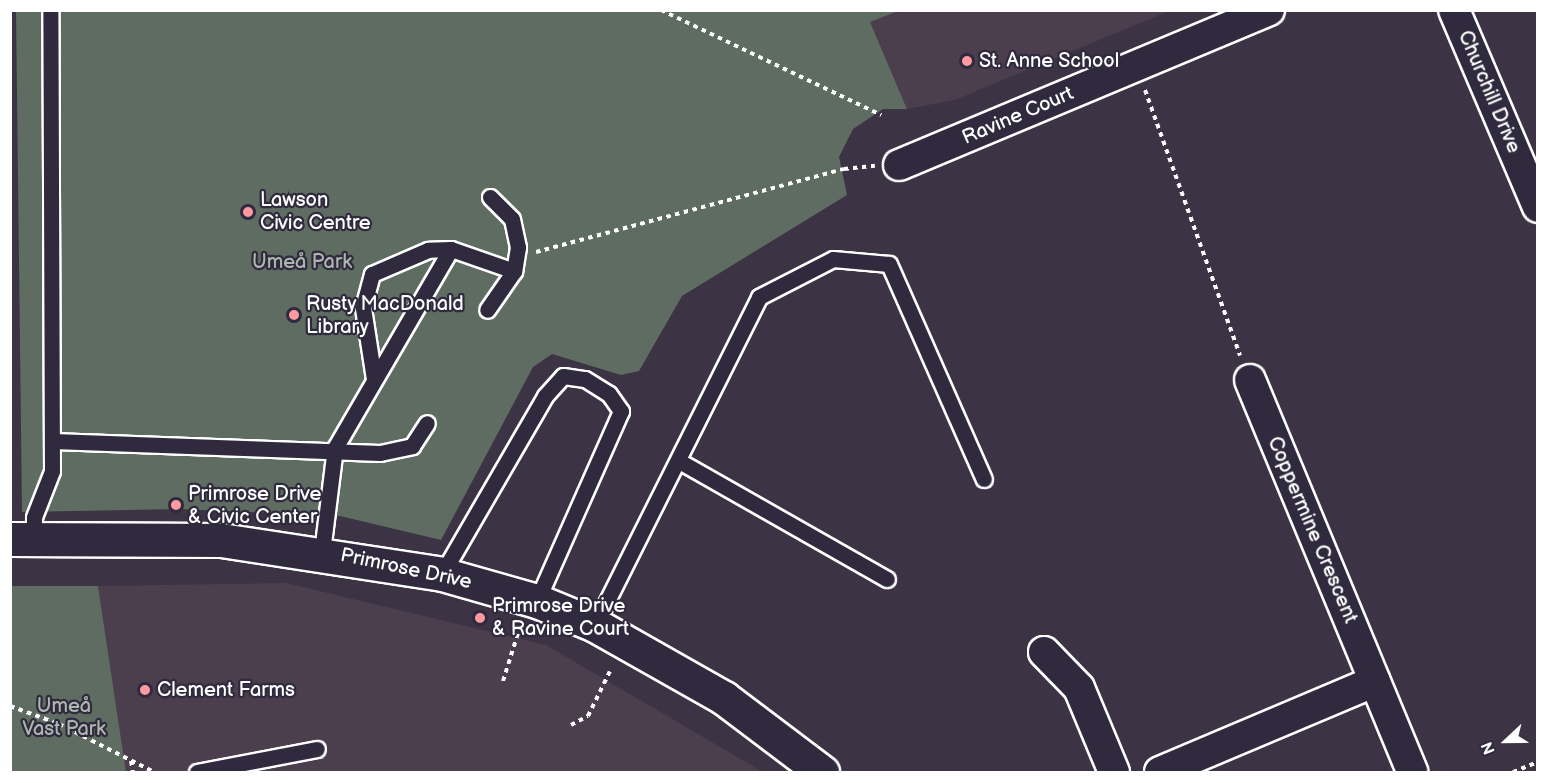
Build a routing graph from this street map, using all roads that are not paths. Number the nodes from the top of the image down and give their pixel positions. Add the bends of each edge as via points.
1 (50, 10) edge
2 (1269, 10) edge
3 (1454, 10) edge
4 (899, 165) dead end
5 (490, 197) dead end
6 (1538, 207) edge
7 (452, 249) junction
8 (514, 271) junction
9 (487, 310) dead end
10 (374, 380) junction
11 (1250, 380) dead end
12 (427, 423) dead end
13 (53, 441) junction
14 (335, 448) junction
15 (679, 461) junction
16 (984, 479) dead end
17 (22, 539) edge
18 (322, 552) junction
19 (442, 574) junction
20 (887, 579) dead end
21 (537, 601) junction
22 (595, 625) junction
23 (1044, 652) dead end
24 (1375, 681) junction
25 (318, 749) dead end
26 (197, 772) edge
27 (822, 772) edge
28 (1114, 772) edge
29 (1160, 772) edge
30 (1412, 772) edge

1 - 13 lane
2 - 4 street, Ravine Court
3 - 6 street, Churchill Drive
5 - 8 lane via 512,219 518,247
7 - 8 lane
7 - 10 lane
7 - 10 lane via 428,250 372,274 363,308
8 - 9 lane
10 - 14 lane
11 - 24 street, Coppermine Crescent
12 - 14 lane via 412,446 381,453
13 - 14 lane
13 - 17 lane via 52,471
14 - 18 lane
15 - 16 lane via 759,297 833,259 889,264
15 - 20 lane
15 - 22 lane
17 - 18 street, Primrose Drive via 221,540
18 - 19 street, Primrose Drive
19 - 21 street, Primrose Drive
19 - 21 lane via 545,396 563,376 585,379 609,394 621,411
21 - 22 street, Primrose Drive
22 - 27 street, Primrose Drive via 724,698
23 - 28 street via 1079,688
24 - 29 street
24 - 30 street, Coppermine Crescent
25 - 26 lane

